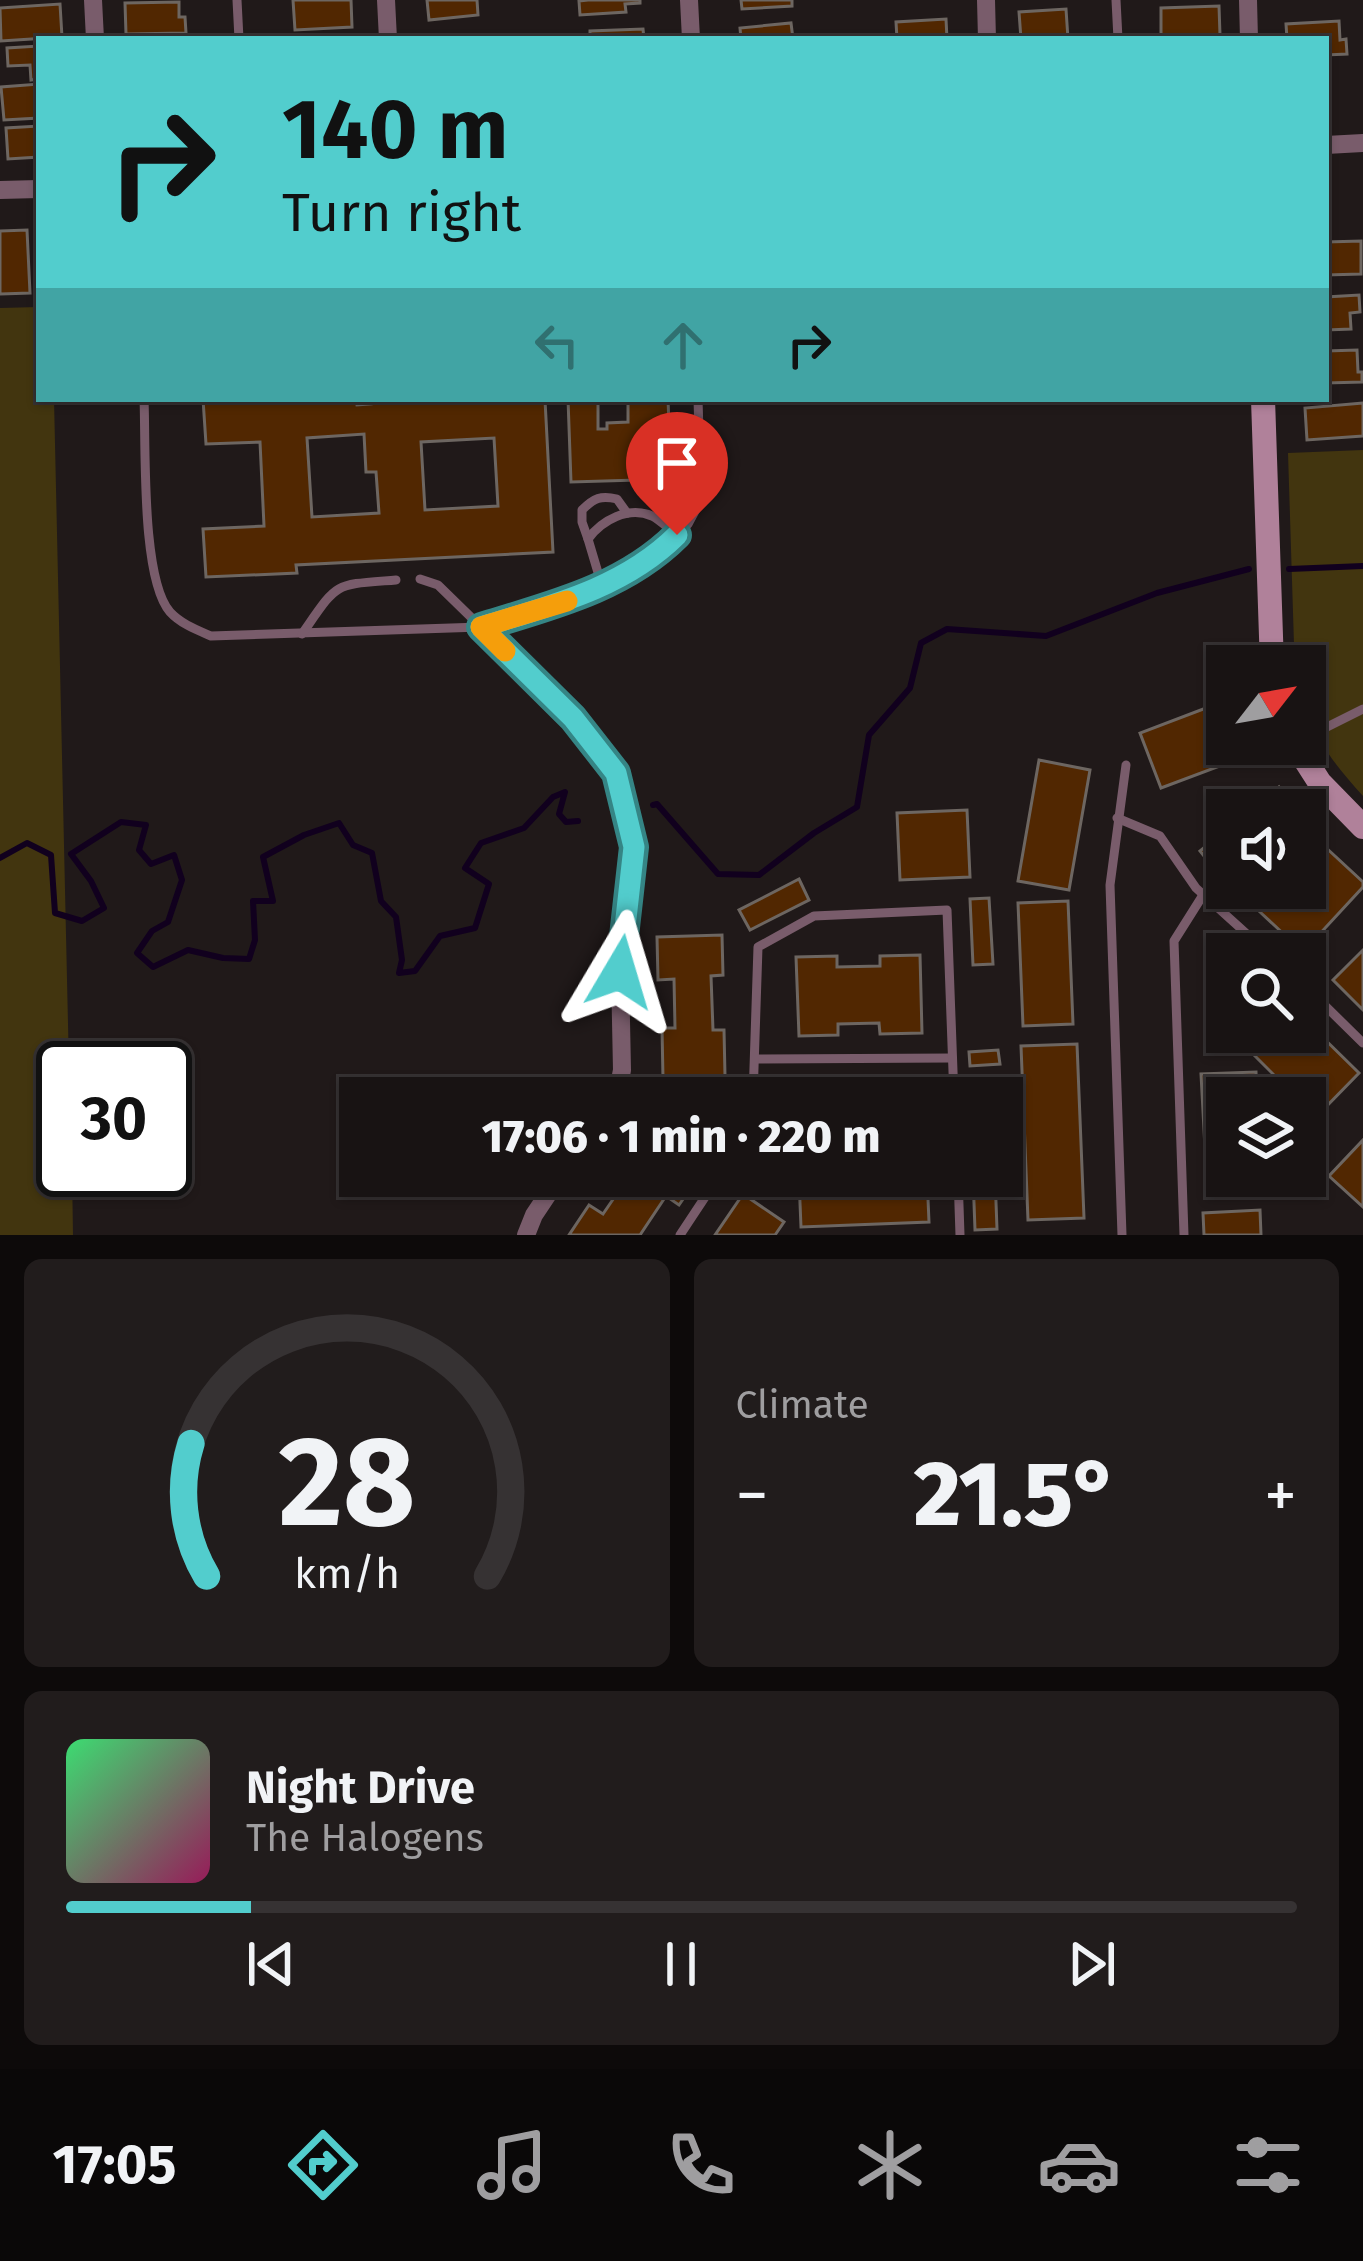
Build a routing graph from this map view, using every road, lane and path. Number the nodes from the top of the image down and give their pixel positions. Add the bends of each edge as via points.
1 (93, 0) edge
2 (237, 0) edge
3 (386, 0) edge
4 (689, 0) edge
5 (986, 0) edge
6 (1117, 0) edge
7 (1248, 0) edge
8 (95, 36) edge
9 (238, 36) edge
10 (388, 36) edge
11 (691, 36) edge
12 (987, 36) edge
13 (1118, 36) edge
14 (1249, 36) edge
15 (1363, 143) edge
16 (1329, 145) edge
17 (36, 188) edge
18 (0, 190) edge
19 (144, 402) edge
20 (698, 402) edge
21 (1263, 402) edge
22 (627, 513) junction
23 (677, 535) junction
24 (588, 539) junction
25 (420, 579) dead end
26 (396, 580) dead end
27 (602, 586) junction
28 (481, 627) junction
29 (302, 634) junction
30 (1271, 645) edge
31 (1363, 709) edge
32 (1326, 728) edge
33 (1126, 765) dead end
34 (1308, 765) edge
35 (1117, 818) junction
36 (1363, 827) edge
37 (1203, 895) junction
38 (1246, 933) edge
39 (1326, 1006) edge
40 (1363, 1042) edge
41 (952, 1058) junction
42 (757, 1059) junction
43 (621, 1077) edge
44 (755, 1077) edge
45 (953, 1077) edge
46 (546, 1197) edge
47 (705, 1197) edge
48 (959, 1197) edge
49 (526, 1235) edge
50 (680, 1235) edge
51 (960, 1235) edge
52 (1122, 1235) edge
53 (1184, 1235) edge

1 - 8 street
2 - 9 lane
3 - 10 street
4 - 11 street
5 - 12 street
6 - 13 lane
7 - 14 street
15 - 16 street
17 - 18 street
19 - 29 lane via 151,550 169,611 211,636
20 - 23 lane via 701,500
21 - 30 street
22 - 23 lane via 651,516
22 - 24 lane
22 - 24 lane via 617,499 592,500 583,511
23 - 27 lane
24 - 27 lane
25 - 28 lane via 439,585
26 - 29 lane via 343,584
27 - 28 lane
28 - 29 lane
28 - 43 street via 616,773 634,847 620,972
31 - 32 lane
33 - 35 lane
34 - 36 street
35 - 37 lane via 1160,836
35 - 52 lane via 1110,885
37 - 38 lane
37 - 53 lane via 1174,940
39 - 40 lane
41 - 42 lane
41 - 42 lane via 946,910 814,916 758,947
41 - 45 lane
42 - 44 lane
46 - 49 street
47 - 50 lane
48 - 51 lane

